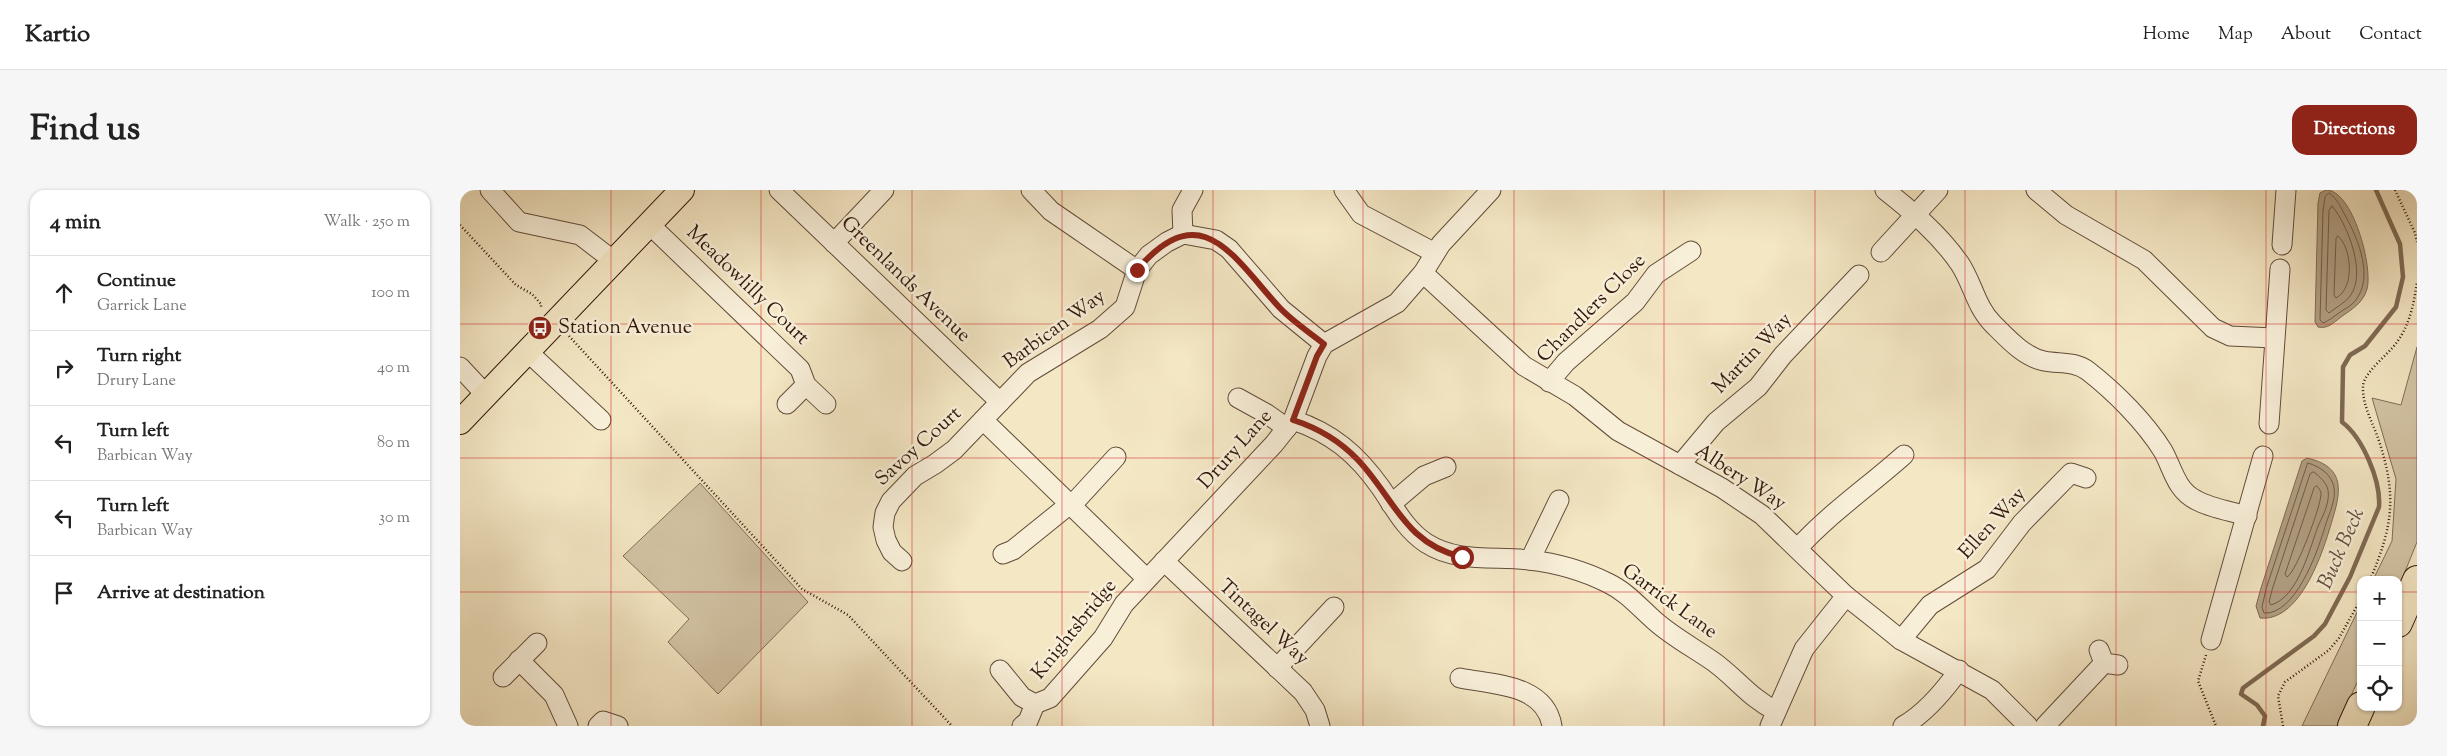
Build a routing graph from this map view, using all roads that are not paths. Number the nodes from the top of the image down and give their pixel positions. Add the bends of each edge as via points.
1 (490, 190) edge
2 (682, 190) edge
3 (779, 190) edge
4 (884, 190) edge
5 (1031, 190) edge
6 (1193, 190) edge
7 (1344, 190) edge
8 (1491, 190) edge
9 (1885, 190) edge
10 (1938, 190) edge
11 (2036, 190) edge
12 (2286, 190) edge
13 (1916, 215) junction
14 (649, 224) junction
15 (1183, 234) junction
16 (834, 243) junction
17 (2282, 244) dead end
18 (1691, 251) dead end
19 (1881, 252) dead end
20 (1435, 253) junction
21 (614, 261) junction
22 (2280, 269) dead end
23 (1137, 270) junction
24 (1423, 273) junction
25 (1859, 275) dead end
26 (2274, 338) junction
27 (1324, 344) junction
28 (528, 352) junction
29 (460, 367) edge
30 (1549, 382) junction
31 (806, 385) junction
32 (486, 395) junction
33 (1238, 398) dead end
34 (1000, 402) junction
35 (787, 404) dead end
36 (826, 404) dead end
37 (601, 420) dead end
38 (983, 420) junction
39 (460, 422) edge
40 (1290, 424) junction
41 (2269, 424) dead end
42 (1904, 455) dead end
43 (2263, 456) dead end
44 (1116, 457) dead end
45 (1680, 465) junction
46 (1446, 468) dead end
47 (2073, 470) dead end
48 (1559, 500) dead end
49 (1391, 504) junction
50 (1071, 505) junction
51 (2246, 516) junction
52 (1798, 548) junction
53 (1003, 554) dead end
54 (1530, 560) junction
55 (902, 561) dead end
56 (1164, 561) junction
57 (1147, 579) junction
58 (2417, 580) edge
59 (1846, 596) junction
60 (1334, 607) dead end
61 (2398, 621) edge
62 (1901, 640) junction
63 (2211, 640) road end
64 (537, 643) dead end
65 (2107, 659) dead end
66 (519, 660) junction
67 (1277, 668) junction
68 (1000, 670) dead end
69 (1959, 670) junction
70 (503, 677) dead end
71 (1460, 678) dead end
72 (1035, 704) junction
73 (2359, 711) edge
74 (1773, 719) edge
75 (568, 726) edge
76 (598, 726) edge
77 (618, 726) edge
78 (1022, 726) edge
79 (1320, 726) edge
80 (1552, 726) edge
81 (1903, 726) edge
82 (2028, 726) edge
83 (2045, 726) edge
84 (2352, 726) edge

1 - 21 street via 519,222 580,235
2 - 14 main road
3 - 16 street, Greenlands Avenue
4 - 16 street
5 - 23 street via 1051,211
6 - 15 street via 1182,210
7 - 20 street via 1362,214
8 - 20 street
9 - 13 street
10 - 13 street
11 - 26 street via 2066,214 2144,260 2214,328 2230,336
12 - 17 street
13 - 19 street
13 - 51 street via 1962,266 1978,303 2006,337 2027,354 2044,361 2069,362 2087,370 2148,431 2163,451 2181,489 2196,500
14 - 21 main road
14 - 31 street, Meadowlilly Court via 800,369
15 - 23 street, Barbican Way via 1149,255
15 - 27 street via 1216,240 1228,249 1281,309
16 - 34 street, Greenlands Avenue
18 - 30 street, Chandlers Close via 1656,274 1636,302 1566,362
20 - 24 street
21 - 28 main road via 559,327
22 - 26 street
23 - 34 street, Barbican Way via 1125,307 1100,329 1028,373
24 - 27 street via 1397,303
24 - 30 street, Albery Way via 1524,366
25 - 45 street, Martin Way via 1783,355 1758,387 1716,422
26 - 41 street
27 - 40 street, Drury Lane
28 - 32 main road
28 - 37 street
29 - 32 street
30 - 45 street, Albery Way via 1575,396 1618,431
31 - 35 street
31 - 36 street, Meadowlilly Court
32 - 39 main road
33 - 40 street, Garrick Lane
34 - 38 street, Barbican Way
38 - 50 street
38 - 55 street, Savoy Court via 954,450 915,476 891,501 883,527 892,552
40 - 49 street, Garrick Lane via 1326,433 1342,445 1368,472
40 - 56 street, Drury Lane
42 - 52 street via 1818,525
43 - 51 street
44 - 50 street
45 - 52 street, Albery Way via 1762,515
46 - 49 street via 1424,476
47 - 62 street, Ellen Way via 2022,523 1987,569 1930,605
48 - 54 street
49 - 54 street, Garrick Lane via 1414,533 1449,554
50 - 53 street via 1013,550
50 - 57 street
51 - 63 street
52 - 59 street, Albery Way
54 - 74 street, Garrick Lane via 1561,565 1610,584 1630,597 1676,638 1715,663 1757,700
56 - 57 street, Drury Lane
56 - 67 street, Tintagel Way
57 - 72 street, Knightsbridge via 1124,604 1103,638 1076,670 1050,698
58 - 61 highway
59 - 62 street, Albery Way
59 - 74 street via 1804,649
60 - 67 street
62 - 69 street, Albery Way
64 - 66 street
65 - 83 street
66 - 70 street
66 - 75 street via 554,694
67 - 79 street, Tintagel Way via 1310,700
68 - 72 street, Knightsbridge via 1022,698
69 - 81 street via 1922,713
69 - 82 street, Albery Way via 1992,690
71 - 80 street via 1528,693 1545,706
72 - 78 street, Knightsbridge via 1028,721
73 - 84 highway
76 - 77 street via 603,721

